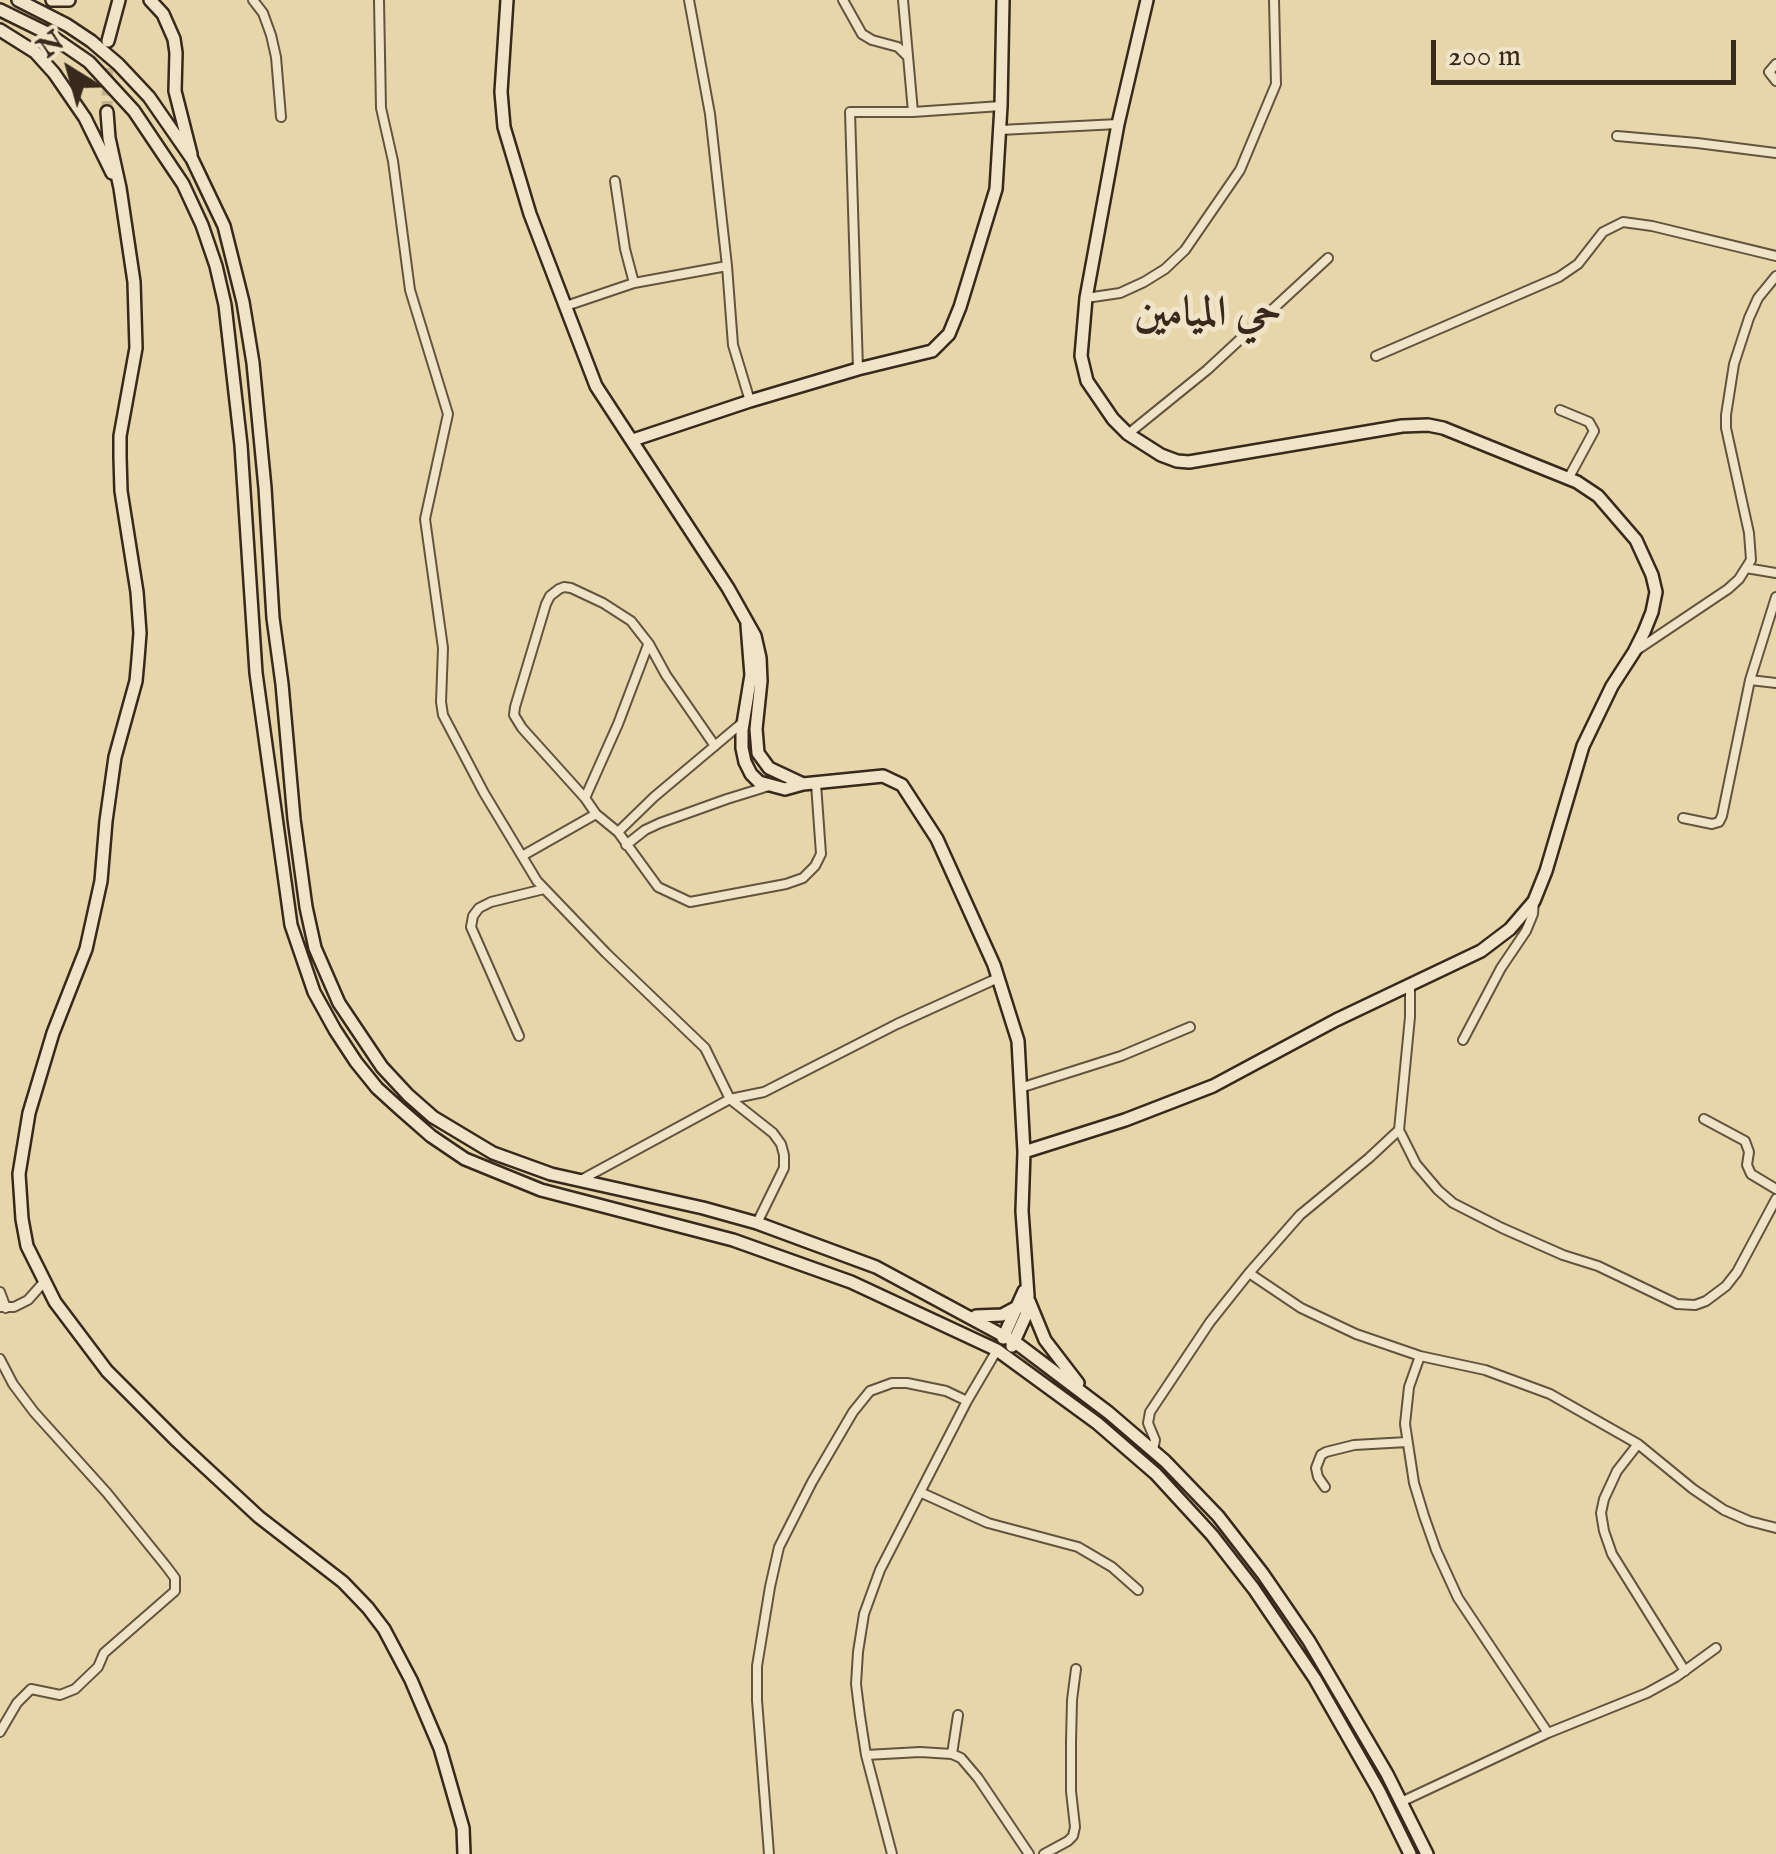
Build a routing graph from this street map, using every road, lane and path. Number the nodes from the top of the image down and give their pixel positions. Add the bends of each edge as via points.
1 (18, 0) edge
2 (52, 0) edge
3 (69, 0) edge
4 (120, 0) edge
5 (150, 0) edge
6 (252, 0) edge
7 (379, 0) edge
8 (507, 0) edge
9 (689, 0) edge
10 (843, 0) edge
11 (903, 0) edge
12 (1002, 0) edge
13 (1147, 0) edge
14 (1274, 0) edge
15 (0, 10) edge
16 (0, 30) edge
17 (108, 41) tunnel mouth
18 (909, 59) junction
19 (1776, 64) edge
20 (174, 80) junction
21 (1776, 82) edge
22 (149, 97) junction
23 (1002, 106) junction
24 (107, 112) tunnel mouth
25 (913, 112) junction
26 (281, 117) dead end
27 (1118, 124) junction
28 (1000, 130) junction
29 (1617, 136) dead end
30 (1776, 153) edge
31 (192, 158) junction
32 (615, 180) dead end
33 (120, 188) junction
34 (1776, 256) edge
35 (1328, 258) dead end
36 (727, 266) junction
37 (1776, 276) edge
38 (634, 283) junction
39 (1086, 298) junction
40 (566, 306) junction
41 (1376, 356) dead end
42 (858, 369) junction
43 (750, 401) junction
44 (1560, 410) dead end
45 (1128, 434) junction
46 (633, 440) junction
47 (1568, 479) junction
48 (1746, 568) junction
49 (1776, 573) edge
50 (1776, 598) edge
51 (273, 618) junction
52 (253, 622) junction
53 (748, 625) junction
54 (649, 644) junction
55 (1634, 652) junction
56 (1750, 680) junction
57 (1776, 683) edge
58 (744, 720) junction
59 (715, 746) junction
60 (809, 784) junction
61 (770, 786) junction
62 (585, 798) junction
63 (596, 814) junction
64 (1682, 818) dead end
65 (618, 832) junction
66 (626, 845) junction
67 (522, 856) junction
68 (544, 890) junction
69 (1534, 902) junction
70 (998, 978) junction
71 (1410, 984) junction
72 (1190, 1028) dead end
73 (520, 1036) dead end
74 (1463, 1040) dead end
75 (1020, 1088) junction
76 (730, 1098) junction
77 (1704, 1120) dead end
78 (1399, 1130) junction
79 (1024, 1152) junction
80 (579, 1180) junction
81 (1776, 1189) edge
82 (1776, 1199) edge
83 (757, 1223) junction
84 (1248, 1273) junction
85 (44, 1282) junction
86 (0, 1292) edge
87 (1024, 1298) junction
88 (3, 1308) edge
89 (969, 1316) junction
90 (1009, 1338) junction
91 (1002, 1353) junction
92 (1420, 1356) junction
93 (0, 1359) edge
94 (1090, 1398) junction
95 (966, 1401) junction
96 (1407, 1442) junction
97 (1638, 1444) junction
98 (1153, 1451) junction
99 (1325, 1487) dead end
100 (922, 1492) junction
101 (1776, 1528) edge
102 (1138, 1590) dead end
103 (1716, 1648) dead end
104 (1076, 1669) dead end
105 (1684, 1670) junction
106 (958, 1715) dead end
107 (0, 1732) edge
108 (1548, 1733) junction
109 (952, 1754) junction
110 (866, 1755) junction
111 (1401, 1802) junction
112 (464, 1854) edge
113 (769, 1854) edge
114 (892, 1854) edge
115 (1029, 1854) edge
116 (1044, 1854) edge
117 (1410, 1854) edge
118 (1427, 1854) edge

1 - 22 street via 91,41
2 - 3 street
4 - 17 street
5 - 20 street via 174,40
6 - 26 street via 272,35
7 - 67 street via 382,108 410,290 448,414 425,519 442,634 443,715
8 - 40 street via 504,127
9 - 36 street
10 - 18 street via 862,34 898,47
11 - 18 street
12 - 23 street
13 - 27 street
14 - 39 street via 1276,84 1240,170 1185,250 1164,269 1120,293
15 - 52 street via 69,47 114,87 162,150 202,225 230,341
16 - 33 street via 54,73
18 - 25 street
19 - 21 street via 1768,72
20 - 22 street
20 - 31 street
22 - 31 street
23 - 25 street
23 - 28 street
24 - 33 street
25 - 42 street via 850,112
27 - 28 street
27 - 39 street
28 - 42 street via 996,189 949,334 932,351
29 - 30 street
31 - 51 street via 224,226 243,302
32 - 38 street
33 - 85 street via 137,322 120,436 121,491 140,634 86,949 53,1033 20,1164 27,1246
34 - 41 street via 1622,222 1559,277
35 - 45 street
36 - 38 street
36 - 43 street via 733,345
37 - 48 street via 1748,318 1726,415 1749,533
38 - 40 street
39 - 45 street via 1084,374
40 - 46 street via 596,386
42 - 43 street
43 - 46 street
44 - 47 street via 1594,428
45 - 47 street via 1160,455 1190,462 1428,424
46 - 53 street
47 - 55 street via 1610,507 1652,575 1652,612
48 - 49 street
48 - 55 street via 1728,589
50 - 56 street
51 - 52 street
51 - 80 street via 306,907 314,948 339,1003 382,1067 433,1117 493,1153
52 - 91 street via 292,925 321,1004 377,1088 442,1144 507,1177 786,1257
53 - 58 street via 751,675
53 - 60 street via 760,658 758,753 768,768
54 - 59 street
54 - 62 street
54 - 62 street via 630,621 572,588 559,589 546,604 514,715
55 - 69 street via 1583,746
56 - 57 street
56 - 64 street via 1722,816 1712,824
58 - 59 street
58 - 61 street via 744,762
59 - 65 street
60 - 61 street
60 - 66 street via 821,854 804,878 786,884 690,902 658,887
60 - 70 street via 883,776 902,786 937,839
61 - 66 street via 660,823
62 - 63 street
63 - 65 street
63 - 67 street
65 - 66 street
67 - 68 street
68 - 73 street via 479,908 471,927
68 - 76 street via 705,1048
69 - 71 street via 1496,942
69 - 74 street via 1526,931
70 - 75 street via 1018,1042
70 - 76 street via 764,1092
71 - 78 street
71 - 79 street via 1213,1086
72 - 75 street
75 - 79 street
76 - 80 street
76 - 83 street via 773,1133 784,1155 778,1184
77 - 81 street via 1745,1141 1751,1174
78 - 82 street via 1416,1164 1453,1202 1677,1304 1706,1301 1726,1286
78 - 84 street via 1300,1214
79 - 87 street
80 - 83 street
83 - 89 street via 876,1267
84 - 92 street via 1313,1314
84 - 98 street via 1152,1406
85 - 88 street via 28,1300
85 - 112 street via 66,1319 140,1405 259,1517 343,1582 384,1629 440,1748
86 - 88 street
87 - 89 street via 1002,1315
87 - 90 street via 1026,1315
87 - 94 street via 1045,1340
89 - 90 street
90 - 91 street
90 - 94 street
91 - 95 street
91 - 117 street via 1156,1474 1212,1535 1315,1680
92 - 96 street via 1406,1402
92 - 97 street via 1517,1380
93 - 107 street via 34,1412 107,1493 176,1587 75,1688 60,1695 31,1689
94 - 98 street
95 - 100 street
95 - 113 street via 908,1382 862,1398 780,1547 757,1666
96 - 99 street via 1326,1452 1316,1468
96 - 108 street via 1424,1516 1458,1598
97 - 101 street via 1710,1502
97 - 105 street via 1604,1499 1604,1531
98 - 111 street via 1218,1516 1263,1574
100 - 102 street via 988,1523 1078,1547
100 - 110 street via 864,1614 856,1684
103 - 105 street
104 - 116 street via 1070,1742 1076,1826 1068,1841
105 - 108 street via 1647,1693
106 - 109 street
108 - 111 street
109 - 110 street
109 - 115 street via 971,1769
110 - 114 street
111 - 118 street

